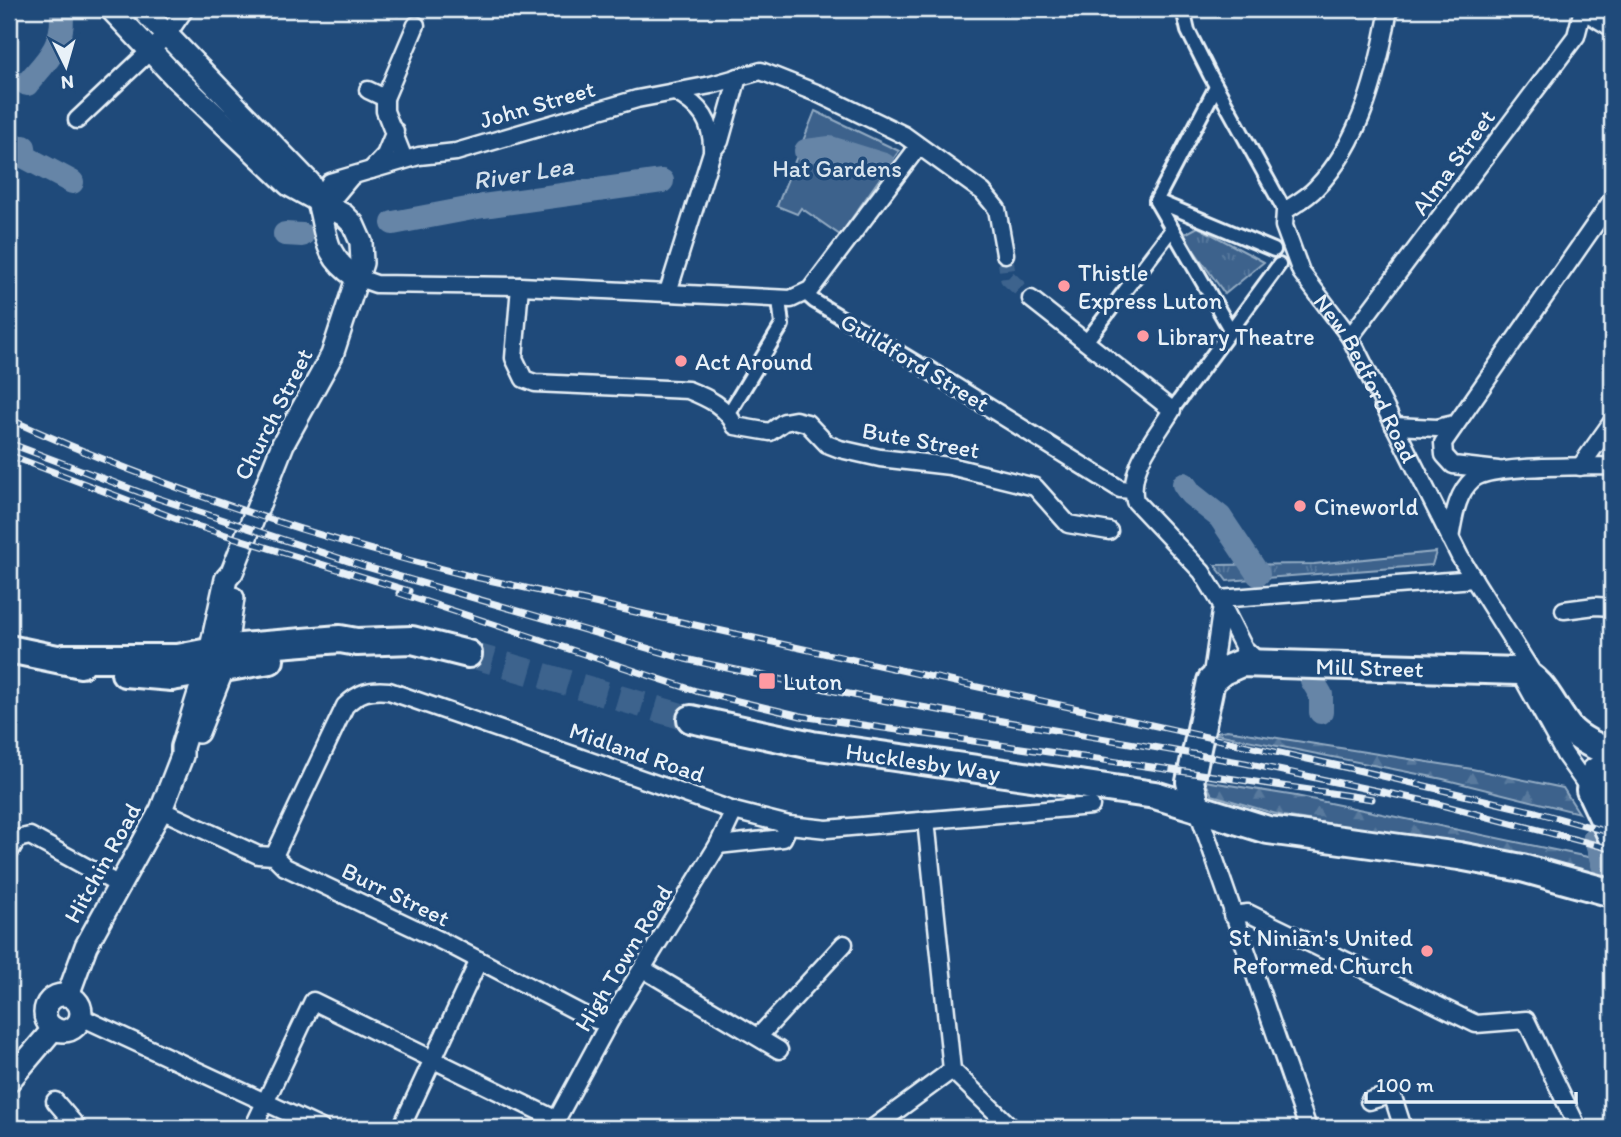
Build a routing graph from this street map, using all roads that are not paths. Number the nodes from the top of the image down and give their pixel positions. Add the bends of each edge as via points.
1 (111, 9) edge
2 (142, 9) edge
3 (185, 9) edge
4 (1183, 9) edge
5 (1389, 9) edge
6 (1584, 10) edge
7 (416, 25) dead end
8 (1612, 28) edge
9 (167, 35) junction
10 (149, 50) junction
11 (738, 77) junction
12 (1216, 87) junction
13 (368, 90) dead end
14 (675, 92) junction
15 (385, 97) junction
16 (77, 120) dead end
17 (395, 131) junction
18 (918, 147) junction
19 (712, 152) junction
20 (401, 161) junction
21 (369, 171) junction
22 (319, 200) junction
23 (1612, 200) edge
24 (1156, 201) junction
25 (1285, 211) junction
26 (1172, 229) junction
27 (1275, 250) dead end
28 (1005, 254) tunnel mouth
29 (1279, 265) dead end
30 (356, 277) junction
31 (520, 286) junction
32 (668, 292) junction
33 (806, 294) junction
34 (779, 299) junction
35 (1031, 299) tunnel mouth
36 (1231, 331) junction
37 (1350, 337) junction
38 (1085, 342) junction
39 (927, 369) joint
40 (1172, 410) junction
41 (729, 413) junction
42 (1612, 422) edge
43 (1454, 424) junction
44 (1394, 426) junction
45 (1612, 466) edge
46 (1580, 467) junction
47 (1498, 470) junction
48 (1132, 490) junction
49 (1108, 531) dead end
50 (1450, 538) junction
51 (1474, 579) junction
52 (1221, 602) junction
53 (1612, 607) edge
54 (1564, 610) dead end
55 (9, 649) edge
56 (468, 654) tunnel mouth
57 (217, 660) junction
58 (1250, 663) junction
59 (1212, 671) junction
60 (1527, 673) junction
61 (691, 719) tunnel mouth
62 (1612, 752) edge
63 (1612, 761) edge
64 (1190, 782) junction
65 (1590, 790) junction
66 (1155, 795) junction
67 (1091, 806) dead end
68 (1197, 808) junction
69 (161, 810) junction
70 (734, 811) junction
71 (926, 820) junction
72 (789, 825) junction
73 (1251, 825) junction
74 (1612, 837) edge
75 (718, 845) junction
76 (1213, 849) junction
77 (9, 853) edge
78 (274, 856) junction
79 (121, 886) junction
80 (1612, 893) edge
81 (1232, 915) junction
82 (844, 944) dead end
83 (479, 960) junction
84 (643, 968) junction
85 (68, 995) junction
86 (81, 1017) junction
87 (611, 1019) junction
88 (54, 1028) junction
89 (759, 1036) junction
90 (779, 1050) dead end
91 (433, 1058) junction
92 (952, 1070) junction
93 (9, 1081) edge
94 (55, 1101) dead end
95 (265, 1101) junction
96 (1369, 1101) dead end
97 (554, 1124) edge
98 (78, 1128) edge
99 (253, 1128) edge
100 (321, 1128) edge
101 (401, 1128) edge
102 (873, 1128) edge
103 (1012, 1128) edge
104 (1308, 1128) edge
105 (1403, 1128) edge
106 (1578, 1128) edge

1 - 10 street, Church Street
2 - 9 street, Church Street
3 - 9 street
4 - 12 street via 1188,31
5 - 25 street via 1371,85 1349,141 1315,190
6 - 8 street
6 - 37 street, Alma Street via 1576,36
7 - 15 street
9 - 10 street
9 - 22 street, Church Street via 304,177
10 - 16 street
10 - 22 street, Church Street via 289,185
11 - 14 street, John Street
11 - 18 street, John Street via 761,71 769,74 870,118
11 - 19 street via 720,141
12 - 24 street
12 - 25 street
13 - 15 street
14 - 19 street via 702,110 713,137
14 - 20 street, John Street via 456,152
15 - 17 street via 385,111
17 - 20 street
17 - 21 street via 385,155
18 - 28 street, John Street via 993,203
18 - 33 street
19 - 32 street
20 - 21 street, John Street
21 - 22 street, John Street via 351,177 336,195
22 - 30 street, Church Street via 326,243 342,269
22 - 30 street, Church Street via 353,224 363,254
23 - 43 street
24 - 26 street
24 - 27 street
25 - 37 street, New Bedford Road via 1284,226 1301,272
26 - 36 street
26 - 38 street
29 - 36 street
30 - 31 street via 376,284
30 - 57 street, Church Street via 332,355 283,444 223,587
31 - 32 street
31 - 41 street, Bute Street via 514,358 524,379 688,390
32 - 34 street
33 - 34 street
33 - 39 street, Guildford Street
34 - 41 street via 782,325
35 - 38 street
36 - 40 street
37 - 44 street, New Bedford Road
38 - 40 street
39 - 48 street, Guildford Street via 1120,488
40 - 48 street via 1133,475
41 - 49 street, Bute Street via 736,426 770,432 785,422 807,423 827,444 840,449 950,466 1035,487 1068,524
42 - 46 street
43 - 44 street
43 - 47 street via 1443,443 1447,461
44 - 50 street, New Bedford Road
45 - 46 street
46 - 47 street
47 - 50 street via 1474,478 1463,491
48 - 52 street via 1135,501 1202,572
50 - 51 street, New Bedford Road
51 - 52 street
51 - 60 street, New Bedford Road
52 - 58 street
52 - 59 street
53 - 54 street
55 - 57 highway via 64,659
56 - 57 highway via 412,640 357,642 340,651
57 - 69 street, Hitchin Road via 190,713 183,756
58 - 59 highway
58 - 60 highway, Mill Street
59 - 64 highway
60 - 62 highway, New Bedford Road via 1571,729
60 - 65 street, New Bedford Road via 1565,755
61 - 66 highway, Hucklesby Way via 812,745
63 - 65 highway via 1595,772
64 - 66 highway, Hucklesby Way
64 - 68 highway
65 - 74 highway
66 - 68 highway, Hucklesby Way
67 - 71 street, Midland Road
68 - 73 highway, Hucklesby Way
68 - 76 street
69 - 78 street, Burr Street via 258,855
69 - 79 street, Hitchin Road
70 - 72 street, Midland Road
70 - 75 street, High Town Road
70 - 78 street, Midland Road via 375,689 345,706
71 - 72 street, Midland Road via 827,829
71 - 92 street
72 - 75 street via 783,838
73 - 76 street via 1227,829
73 - 80 highway, Hucklesby Way via 1285,834 1460,856
75 - 84 street, High Town Road
76 - 81 street
77 - 79 street via 17,839 30,836
78 - 83 street, Burr Street via 285,867
79 - 85 street, Hitchin Road via 82,956
81 - 104 street
81 - 106 street via 1248,913 1476,1024 1526,1020
82 - 89 street
83 - 87 street, Burr Street via 596,1020
83 - 91 street
84 - 87 street, High Town Road
84 - 89 street
85 - 86 street via 81,1007
85 - 88 street via 56,996 47,1004 47,1020
86 - 88 street via 69,1030
86 - 95 street
87 - 97 street, High Town Road
88 - 93 street
89 - 90 street
91 - 95 street via 313,1001
91 - 97 street
91 - 101 street
92 - 102 street
92 - 103 street
94 - 98 street
95 - 99 street
95 - 100 street
96 - 105 street via 1392,1094

